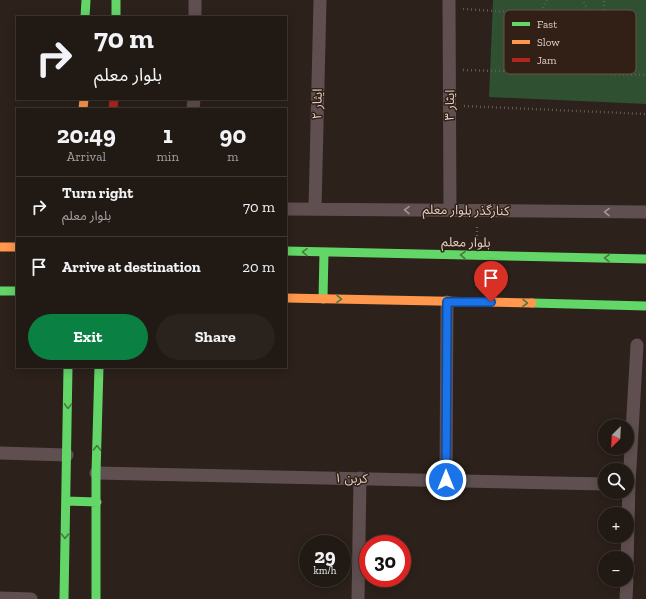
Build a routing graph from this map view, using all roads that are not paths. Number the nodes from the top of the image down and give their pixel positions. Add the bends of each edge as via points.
1 (86, 0) edge
2 (116, 0) edge
3 (195, 0) edge
4 (320, 0) edge
5 (449, 4) edge
6 (86, 16) edge
7 (116, 16) edge
8 (195, 16) edge
9 (287, 209) edge
10 (315, 209) junction
11 (450, 210) junction
12 (646, 212) edge
13 (0, 247) edge
14 (16, 247) edge
15 (287, 252) edge
16 (324, 252) junction
17 (646, 259) edge
18 (0, 291) edge
19 (16, 291) edge
20 (287, 298) edge
21 (323, 299) junction
22 (447, 302) junction
23 (646, 306) edge
24 (637, 345) dead end
25 (68, 368) edge
26 (99, 368) edge
27 (0, 453) edge
28 (67, 455) junction
29 (629, 463) edge
30 (96, 473) junction
31 (360, 478) junction
32 (446, 480) junction
33 (598, 484) edge
34 (628, 499) edge
35 (66, 501) junction
36 (97, 502) junction
37 (627, 551) edge
38 (627, 587) edge
39 (0, 598) edge
40 (31, 599) edge
41 (64, 599) edge
42 (96, 599) edge
43 (358, 599) edge
44 (626, 599) edge

1 - 6 main road
2 - 7 main road
3 - 8 street
4 - 10 street, ایثار ۲
5 - 11 street, ایثار ۳
9 - 10 street, کنارگذر بلوار معلم
11 -> 10 street, کنارگذر بلوار معلم
12 -> 11 street, کنارگذر بلوار معلم
13 - 14 main road
16 -> 15 main road, بلوار معلم
17 -> 16 main road, بلوار معلم
16 - 21 main road
18 - 19 main road
20 - 21 main road
21 -> 22 main road
22 -> 23 main road
22 - 32 street
24 - 29 street
25 -> 28 main road
30 -> 26 main road
27 - 28 street
28 - 35 main road
30 - 31 street, کربن ۱
30 - 36 main road
31 - 32 street, کربن ۱
31 - 43 street
32 - 33 street, کربن ۱
34 - 37 street
35 - 36 main road
35 -> 41 main road
36 - 42 main road
38 - 44 street
39 - 40 street

